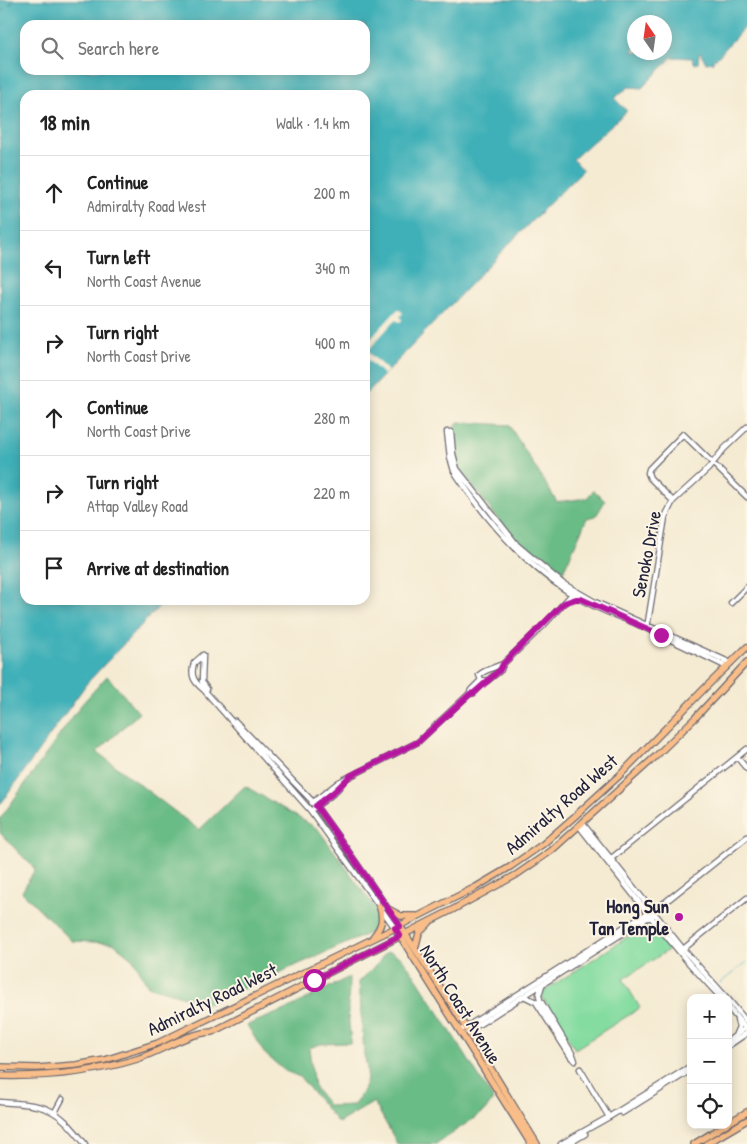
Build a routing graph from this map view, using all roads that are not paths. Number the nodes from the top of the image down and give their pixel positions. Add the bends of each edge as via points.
1 (747, 427) edge
2 (449, 432) dead end
3 (712, 463) junction
4 (747, 498) edge
5 (673, 501) junction
6 (747, 587) edge
7 (574, 593) junction
8 (581, 599) junction
9 (564, 603) junction
10 (731, 603) dead end
11 (648, 627) junction
12 (747, 647) edge
13 (747, 662) edge
14 (503, 664) junction
15 (729, 665) junction
16 (483, 681) junction
17 (747, 749) edge
18 (737, 757) junction
19 (747, 769) edge
20 (620, 775) junction
21 (628, 780) junction
22 (604, 791) junction
23 (612, 796) junction
24 (314, 804) junction
25 (309, 808) junction
26 (581, 825) junction
27 (747, 837) edge
28 (608, 861) junction
29 (747, 898) edge
30 (379, 905) junction
31 (390, 910) junction
32 (652, 913) junction
33 (420, 915) junction
34 (434, 918) junction
35 (398, 927) junction
36 (403, 934) junction
37 (372, 939) junction
38 (383, 945) junction
39 (408, 947) junction
40 (415, 949) junction
41 (681, 951) junction
42 (542, 985) junction
43 (274, 986) junction
44 (718, 994) edge
45 (722, 994) edge
46 (282, 996) junction
47 (524, 996) junction
48 (250, 998) junction
49 (266, 1004) junction
50 (732, 1004) edge
51 (732, 1012) edge
52 (736, 1017) junction
53 (745, 1017) edge
54 (747, 1022) edge
55 (747, 1030) edge
56 (463, 1031) junction
57 (736, 1038) junction
58 (747, 1038) edge
59 (732, 1040) edge
60 (732, 1042) edge
61 (0, 1067) edge
62 (687, 1068) edge
63 (580, 1069) dead end
64 (687, 1072) edge
65 (0, 1076) edge
66 (62, 1100) dead end
67 (0, 1102) edge
68 (55, 1112) junction
69 (747, 1112) edge
70 (609, 1117) junction
71 (747, 1120) edge
72 (732, 1121) edge
73 (719, 1129) edge
74 (85, 1144) edge
75 (531, 1144) edge
76 (537, 1144) edge
77 (561, 1144) edge
78 (568, 1144) edge
79 (694, 1144) edge
80 (706, 1144) edge

1 - 3 street, Senoko Drive
2 - 7 street via 454,471 512,546
3 - 4 street
3 - 5 street, Senoko Drive
3 - 5 street via 682,434 648,473
5 - 11 street, Senoko Drive via 665,517
6 - 10 street
7 - 8 street
7 - 9 street
7 - 11 street
8 - 9 street
8 - 11 street
9 - 14 street
11 - 15 street
12 - 15 main road, Admiralty Road West
13 - 21 main road, Admiralty Road West via 695,718
14 - 16 street via 488,681
14 - 16 street via 483,671 479,675
15 - 20 main road, Admiralty Road West
16 - 24 street via 418,742 344,779 342,785
17 - 18 street
18 - 19 street
18 - 28 street
20 - 21 main road via 622,780
20 - 22 main road, Admiralty Road West
21 - 23 main road, Admiralty Road West
22 - 23 main road via 611,790
22 - 33 main road, Admiralty Road West via 543,844 510,867
23 - 26 main road, Admiralty Road West
24 - 25 street
24 - 25 street, North Coast Avenue via 204,686 201,676 203,655 192,669 195,682
24 - 31 street, North Coast Avenue
25 - 30 street, North Coast Avenue
26 - 28 street
26 - 34 main road, Admiralty Road West via 516,875
27 - 32 street
28 - 32 street
29 - 41 street
30 - 35 street, North Coast Avenue
30 - 37 main road via 383,921
31 - 33 main road via 401,916
31 - 35 street, North Coast Avenue
32 - 41 street
32 - 42 street
32 - 56 street
33 - 35 main road, Admiralty Road West
34 - 36 main road, Admiralty Road West
34 - 40 main road via 419,933
35 - 36 main road, North Coast Avenue
35 - 37 main road, Admiralty Road West
36 - 38 main road, Admiralty Road West
36 - 39 main road, North Coast Avenue
36 - 40 main road, North Coast Avenue
37 - 43 main road, Admiralty Road West
38 - 39 main road via 398,943
38 - 46 main road, Admiralty Road West
39 - 56 main road, North Coast Avenue
40 - 56 main road, North Coast Avenue via 450,1002
41 - 44 street
41 - 45 street
42 - 47 street
42 - 47 street via 540,1000 575,1061 536,1002
43 - 46 main road via 272,996
43 - 48 main road, Admiralty Road West
46 - 49 main road, Admiralty Road West
47 - 56 street
48 - 49 main road via 265,994 269,1000
48 - 61 main road, Admiralty Road West via 171,1038 128,1054 62,1067
49 - 65 main road, Admiralty Road West via 212,1032 198,1033 123,1063 38,1077
50 - 53 street
51 - 52 street
52 - 55 street
52 - 57 street via 739,1027
53 - 54 street
55 - 57 street
56 - 75 main road, North Coast Avenue
56 - 76 main road, North Coast Avenue
57 - 58 street
57 - 59 street
57 - 60 street
62 - 70 street
63 - 70 street
64 - 78 street
66 - 68 street
67 - 68 street via 34,1105
68 - 74 street
69 - 72 main road
70 - 77 street
71 - 80 main road
73 - 79 main road

